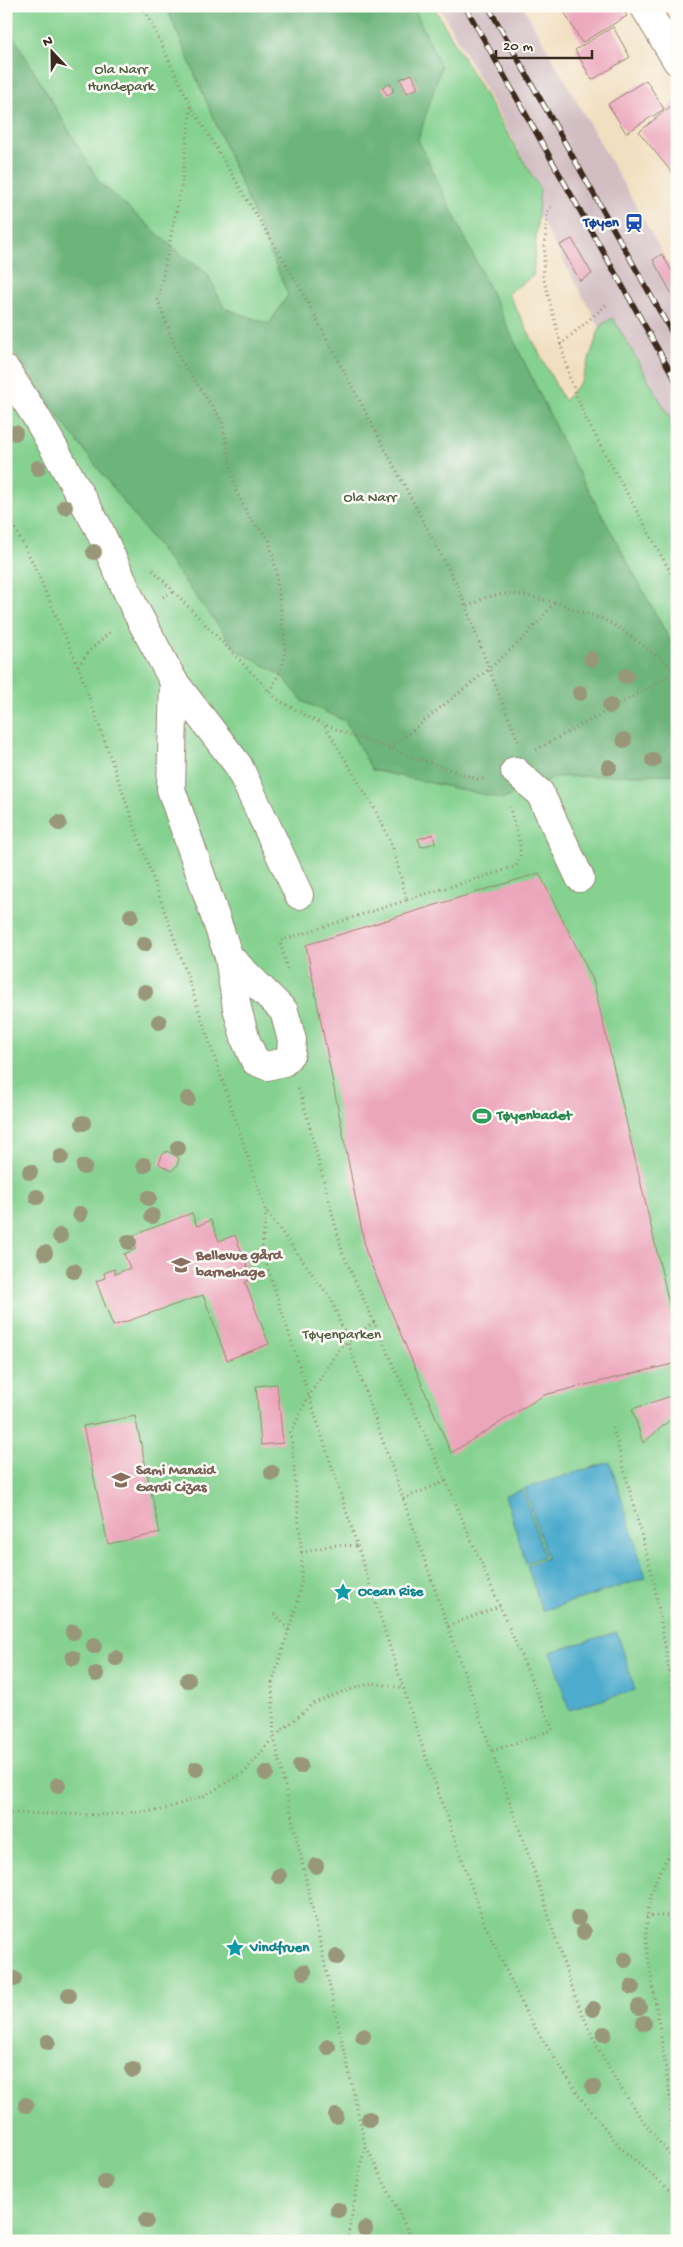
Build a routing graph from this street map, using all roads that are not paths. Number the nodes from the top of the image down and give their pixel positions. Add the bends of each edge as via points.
1 (644, 6) edge
2 (677, 61) edge
3 (6, 370) edge
4 (174, 682) junction
5 (512, 770) road end
6 (580, 878) dead end
7 (300, 895) dead end
8 (229, 957) junction

1 - 2 lane
3 - 4 lane via 58,434 134,609
4 - 7 lane via 238,765
4 - 8 lane via 171,789
5 - 6 lane via 540,793
8 - 8 lane via 237,1008 255,1061 267,1066 284,1062 291,1053 292,1040 284,1010

